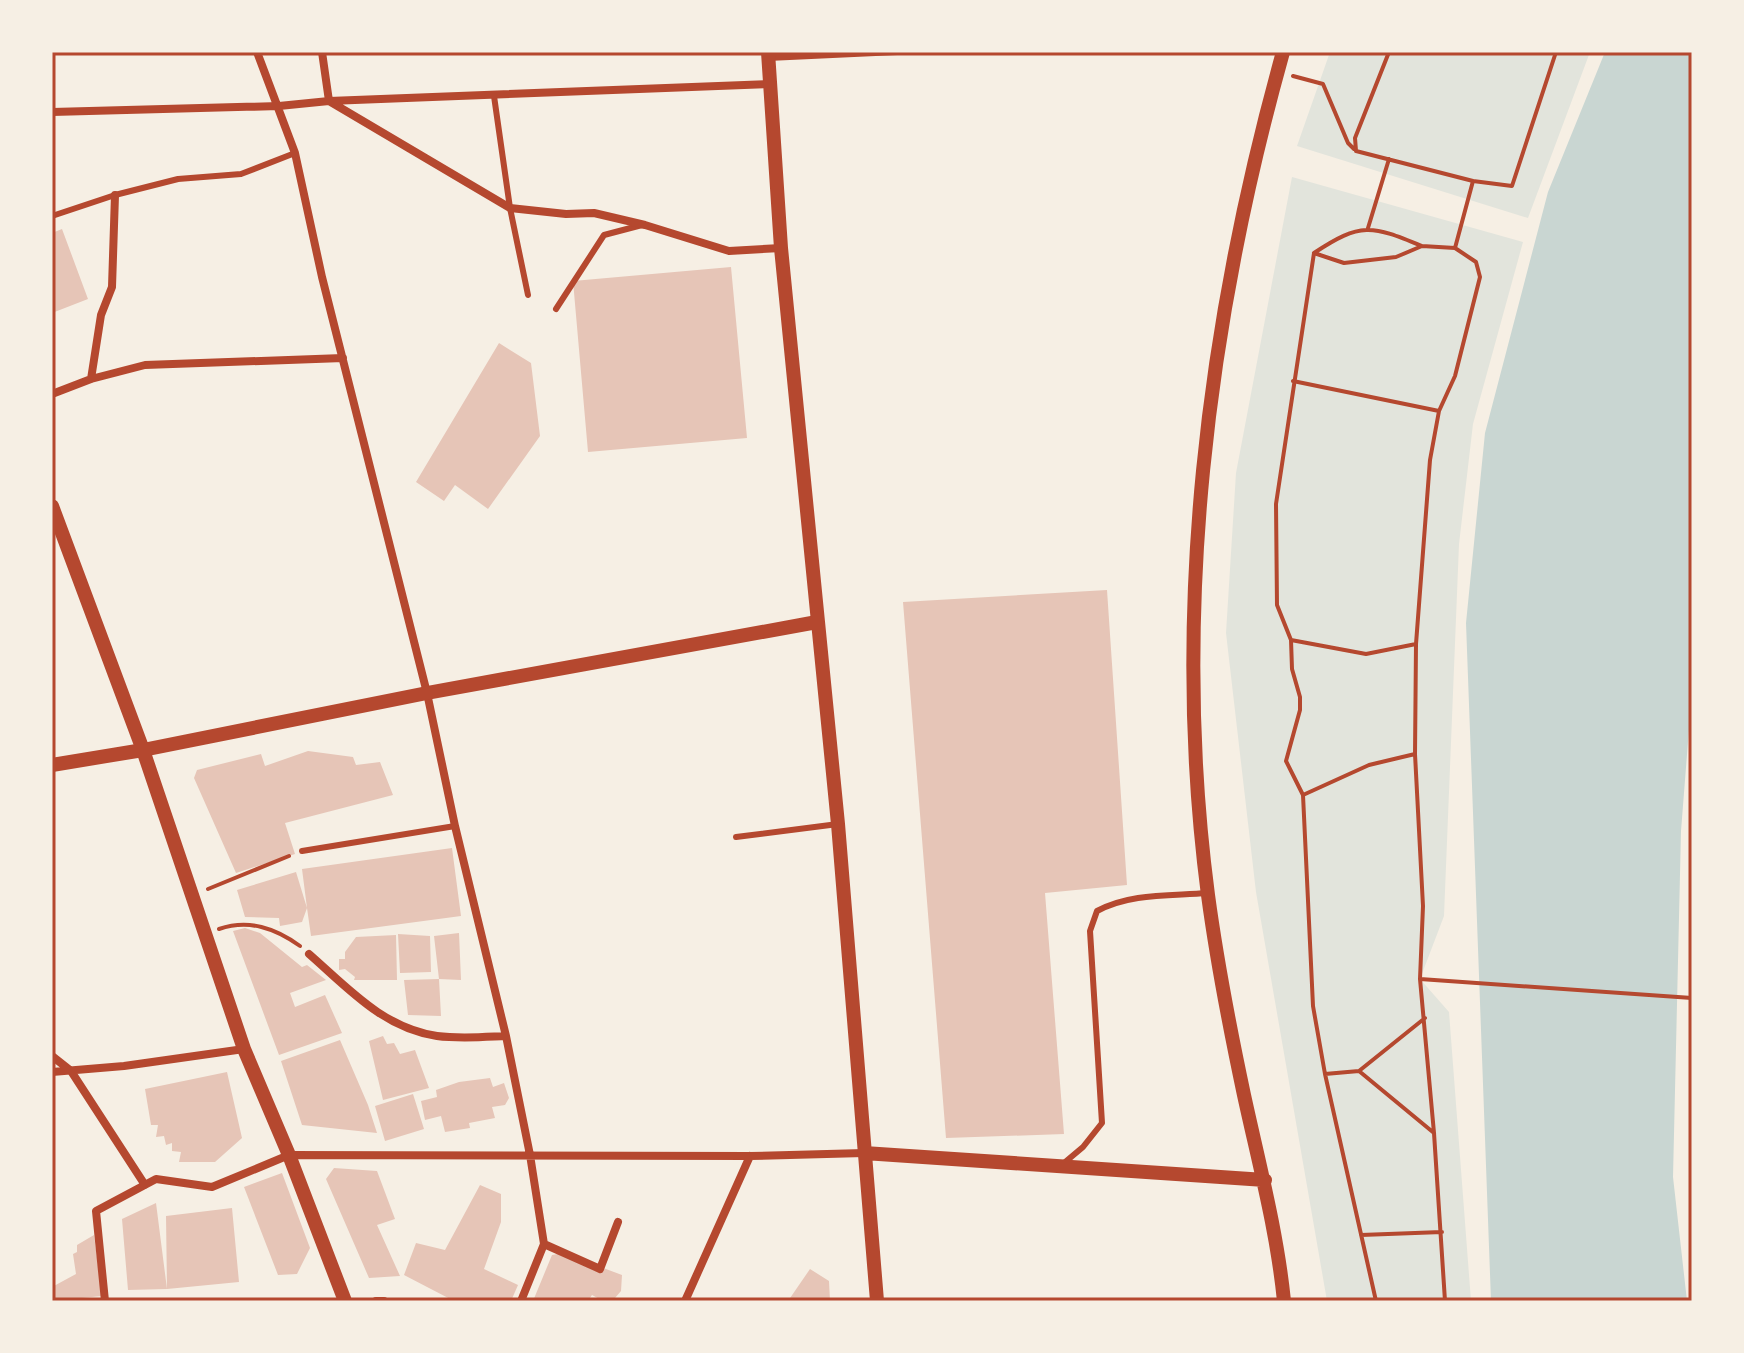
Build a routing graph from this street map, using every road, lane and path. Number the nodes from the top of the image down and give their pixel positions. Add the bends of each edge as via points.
1 (257, 52) edge
2 (322, 52) edge
3 (897, 52) edge
4 (1283, 52) edge
5 (1389, 52) edge
6 (1556, 52) edge
7 (768, 55) edge
8 (1278, 72) junction
9 (770, 84) junction
10 (494, 96) junction
11 (329, 101) junction
12 (279, 106) junction
13 (52, 112) edge
14 (1356, 151) junction
15 (295, 153) junction
16 (1389, 159) junction
17 (1473, 181) junction
18 (115, 195) junction
19 (510, 208) junction
20 (52, 216) edge
21 (645, 225) junction
22 (1368, 228) junction
23 (1422, 246) junction
24 (781, 248) junction
25 (1455, 248) junction
26 (1314, 253) junction
27 (528, 295) dead end
28 (556, 309) dead end
29 (343, 358) junction
30 (91, 379) junction
31 (1293, 381) junction
32 (52, 394) edge
33 (1439, 411) junction
34 (52, 506) edge
35 (817, 622) junction
36 (1291, 640) junction
37 (1416, 644) junction
38 (427, 693) junction
39 (143, 750) junction
40 (1415, 754) junction
41 (53, 764) edge
42 (1303, 795) junction
43 (838, 824) junction
44 (455, 826) junction
45 (736, 837) dead end
46 (302, 851) joint
47 (1208, 892) junction
48 (192, 896) junction
49 (205, 934) junction
50 (309, 954) joint
51 (1420, 979) junction
52 (1692, 998) edge
53 (1425, 1018) junction
54 (506, 1036) junction
55 (244, 1049) junction
56 (52, 1056) edge
57 (71, 1071) junction
58 (1359, 1071) junction
59 (52, 1072) edge
60 (1325, 1074) junction
61 (1434, 1133) junction
62 (864, 1153) junction
63 (289, 1155) junction
64 (530, 1155) junction
65 (750, 1156) junction
66 (1061, 1165) junction
67 (1265, 1180) junction
68 (145, 1185) junction
69 (618, 1222) dead end
70 (1442, 1232) junction
71 (1361, 1235) junction
72 (544, 1244) junction
73 (105, 1301) edge
74 (345, 1301) edge
75 (376, 1301) edge
76 (384, 1301) edge
77 (521, 1301) edge
78 (685, 1301) edge
79 (877, 1301) edge
80 (1284, 1301) edge
81 (1376, 1301) edge
82 (1445, 1301) edge

1 - 12 street
2 - 11 street
3 - 7 lane
4 - 8 street
5 - 14 path via 1355,138
6 - 17 path via 1512,186
7 - 9 street
8 - 14 path via 1323,84
8 - 47 street via 1235,253 1206,437 1195,600 1195,747
9 - 10 street
9 - 24 street
10 - 11 street
10 - 19 lane
11 - 12 street
11 - 19 street
12 - 13 street
12 - 15 street
14 - 16 path
15 - 18 lane via 241,174 178,179
15 - 29 street
16 - 17 path
16 - 22 path
17 - 25 path
18 - 20 lane
18 - 30 street via 112,287 101,315
19 - 21 street via 594,213
19 - 27 lane
21 - 24 street via 729,251
21 - 28 lane via 604,235
22 - 23 path
22 - 26 path via 1345,233
23 - 25 path
23 - 26 path via 1396,257 1344,263
24 - 35 street
25 - 33 path via 1476,262 1480,277 1455,376
26 - 31 path
29 - 30 street via 145,365
29 - 38 street
30 - 32 street
31 - 33 path
31 - 36 path via 1276,504 1277,605
33 - 37 path via 1430,460
34 - 39 street
35 - 38 street
35 - 43 street
36 - 37 path via 1366,654
36 - 42 path via 1300,710 1286,761
37 - 40 path
38 - 39 street
38 - 44 street
39 - 41 street
39 - 48 street
40 - 42 path via 1369,765
40 - 51 path via 1423,906
42 - 60 path via 1313,1006
43 - 45 lane
43 - 62 street
44 - 46 lane
44 - 54 street
46 - 48 path
47 - 66 lane via 1130,899 1097,911 1090,931 1102,1123
47 - 67 street
48 - 49 street
49 - 50 path via 236,924 267,927
49 - 55 street
50 - 54 street via 365,1004 412,1030 437,1036
51 - 52 path
51 - 53 path
53 - 58 path
53 - 61 path
54 - 64 street
55 - 57 street
55 - 63 street
56 - 57 street
57 - 59 street
57 - 68 street
58 - 60 path
58 - 61 path
60 - 71 path
61 - 70 path
62 - 65 street
62 - 66 street
62 - 79 street
63 - 64 street
63 - 68 street via 212,1187 156,1179
63 - 74 street
64 - 65 street
64 - 72 street
65 - 78 street
66 - 67 street
67 - 80 street
68 - 73 street via 96,1211
69 - 72 street via 600,1269
70 - 71 path
70 - 82 path
71 - 81 path
72 - 77 street
75 - 76 street

